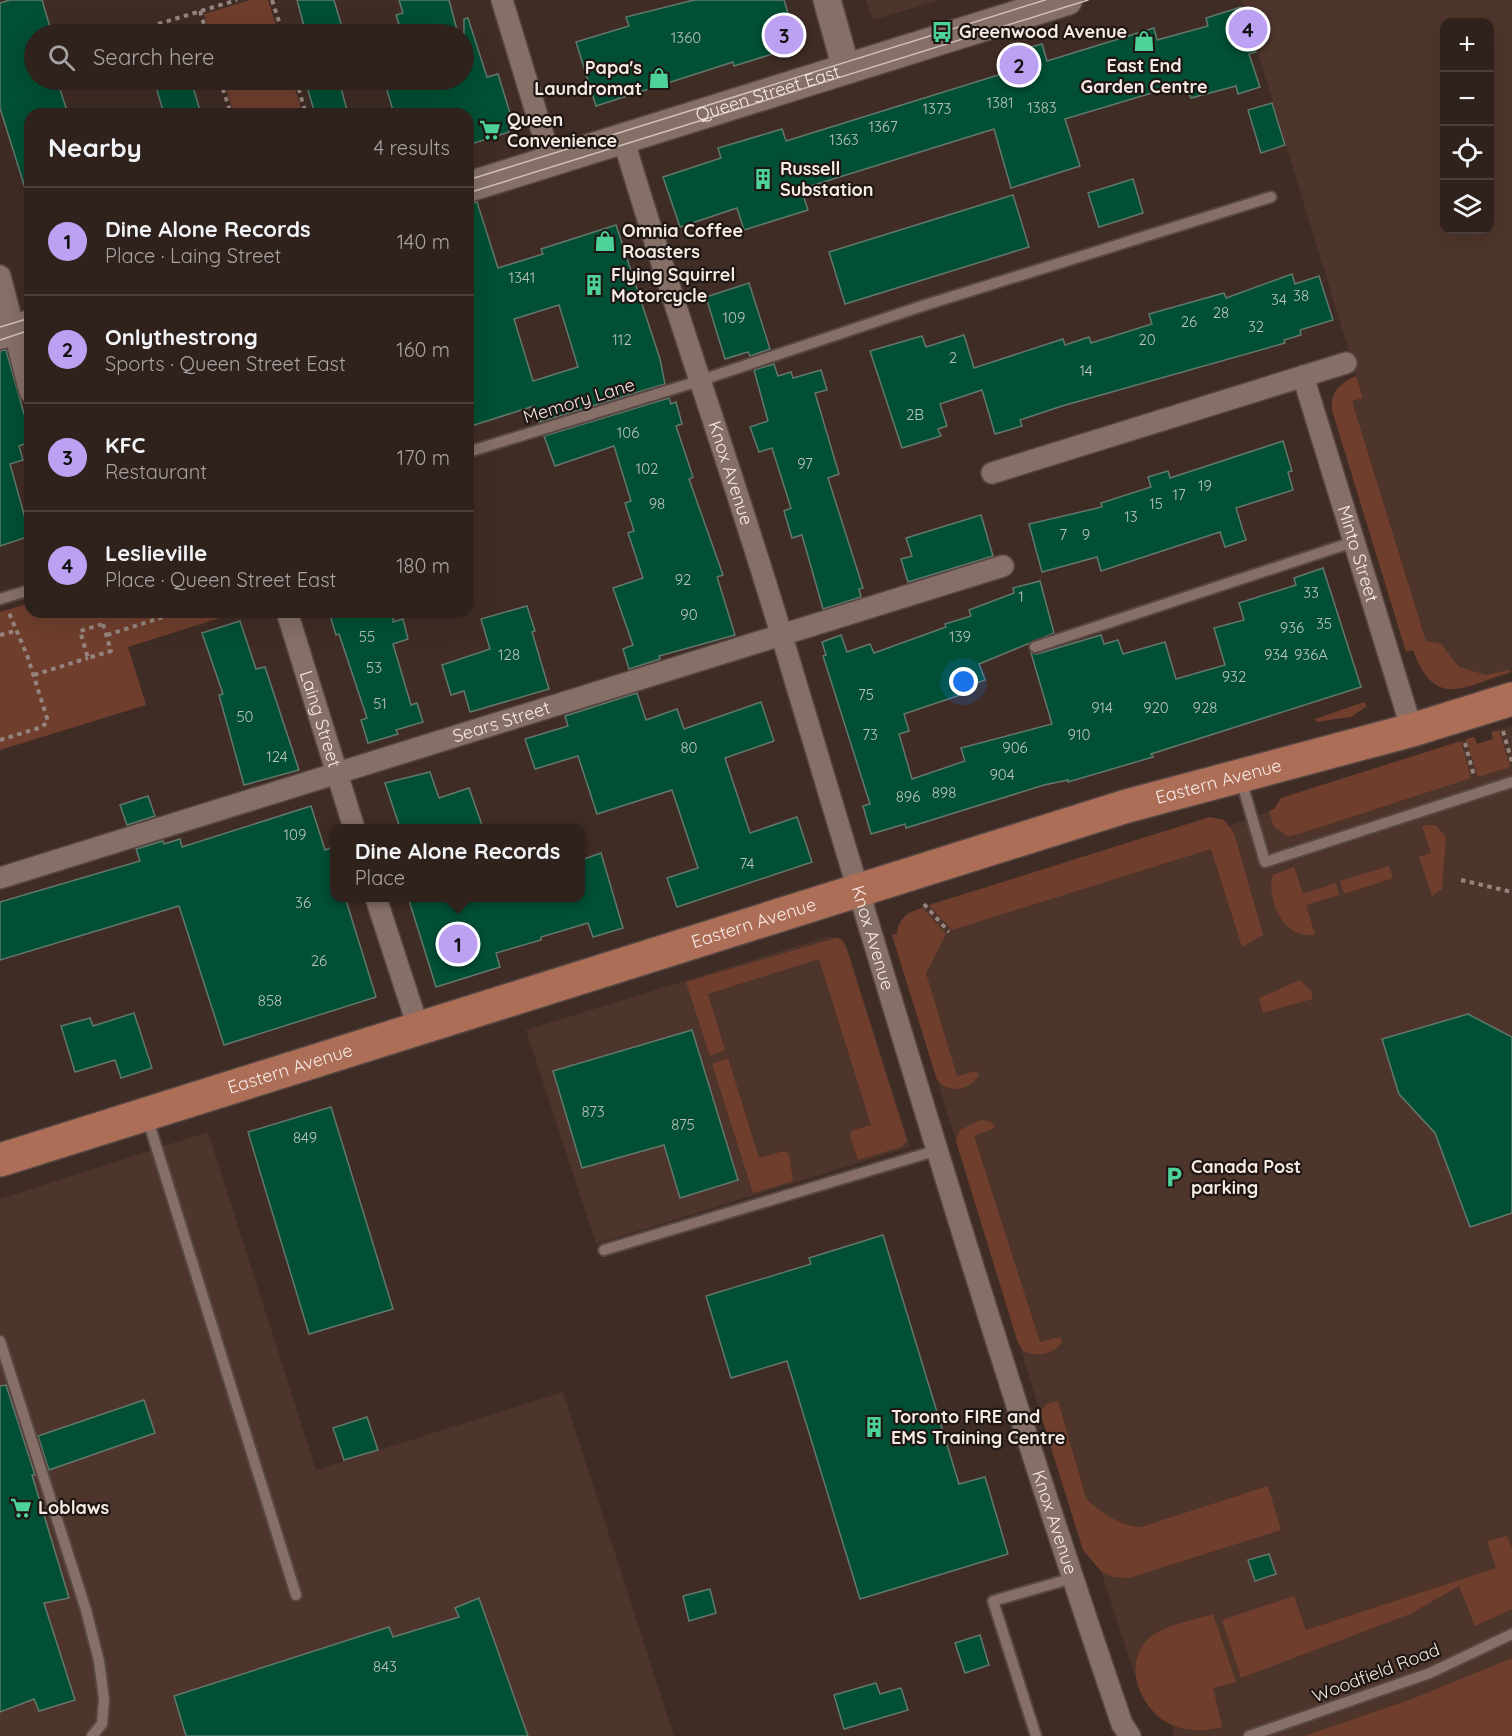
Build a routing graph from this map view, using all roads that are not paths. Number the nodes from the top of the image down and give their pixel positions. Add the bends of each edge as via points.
1 (502, 0) edge
2 (827, 0) edge
3 (1067, 0) edge
4 (846, 68) junction
5 (623, 138) junction
6 (551, 161) junction
7 (474, 185) edge
8 (1271, 197) dead end
9 (0, 276) edge
10 (15, 329) edge
11 (1346, 363) dead end
12 (24, 372) edge
13 (1303, 376) junction
14 (699, 381) junction
15 (474, 450) edge
16 (992, 473) dead end
17 (1353, 542) junction
18 (1003, 566) dead end
19 (24, 592) edge
20 (2, 598) edge
21 (288, 618) edge
22 (782, 636) junction
23 (1035, 646) dead end
24 (1506, 711) edge
25 (1412, 730) junction
26 (336, 773) junction
27 (1241, 778) junction
28 (1512, 782) edge
29 (353, 824) edge
30 (0, 878) edge
31 (858, 892) junction
32 (378, 902) edge
33 (419, 1030) junction
34 (147, 1116) junction
35 (938, 1150) junction
36 (0, 1160) edge
37 (604, 1251) dead end
38 (0, 1341) edge
39 (1073, 1578) junction
40 (296, 1595) dead end
41 (1512, 1634) edge
42 (92, 1736) edge
43 (1036, 1736) edge
44 (1130, 1736) edge
45 (1249, 1736) edge

1 - 6 street
2 - 4 street
3 - 4 main road, Queen Street East
4 - 5 main road, Queen Street East
5 - 6 main road, Queen Street East
5 - 14 street, Knox Avenue
6 - 7 main road, Queen Street East
8 - 14 lane, Memory Lane via 922,306
9 - 10 street
10 - 12 street
11 - 13 street
13 - 16 street
13 - 17 street, Minto Street
14 - 15 lane, Memory Lane
14 - 22 street, Knox Avenue
17 - 23 lane
17 - 25 street, Minto Street
18 - 22 street, Sears Street
19 - 20 lane
21 - 26 street, Laing Street
22 - 26 street, Sears Street
22 - 31 street, Knox Avenue
24 - 25 main road, Eastern Avenue
25 - 27 main road, Eastern Avenue
26 - 29 street, Laing Street
26 - 30 street, Sears Street
27 - 28 lane via 1265,862
27 - 31 main road, Eastern Avenue via 1127,806
31 - 33 main road, Eastern Avenue
31 - 35 street, Knox Avenue
32 - 33 street
33 - 34 main road, Eastern Avenue
34 - 36 main road, Eastern Avenue
34 - 40 lane
35 - 37 lane
35 - 39 street, Knox Avenue
38 - 42 lane via 99,1661 104,1699 102,1724
39 - 43 lane via 993,1601
39 - 44 street, Knox Avenue via 1122,1724
41 - 45 lane, Woodfield Road via 1430,1673

